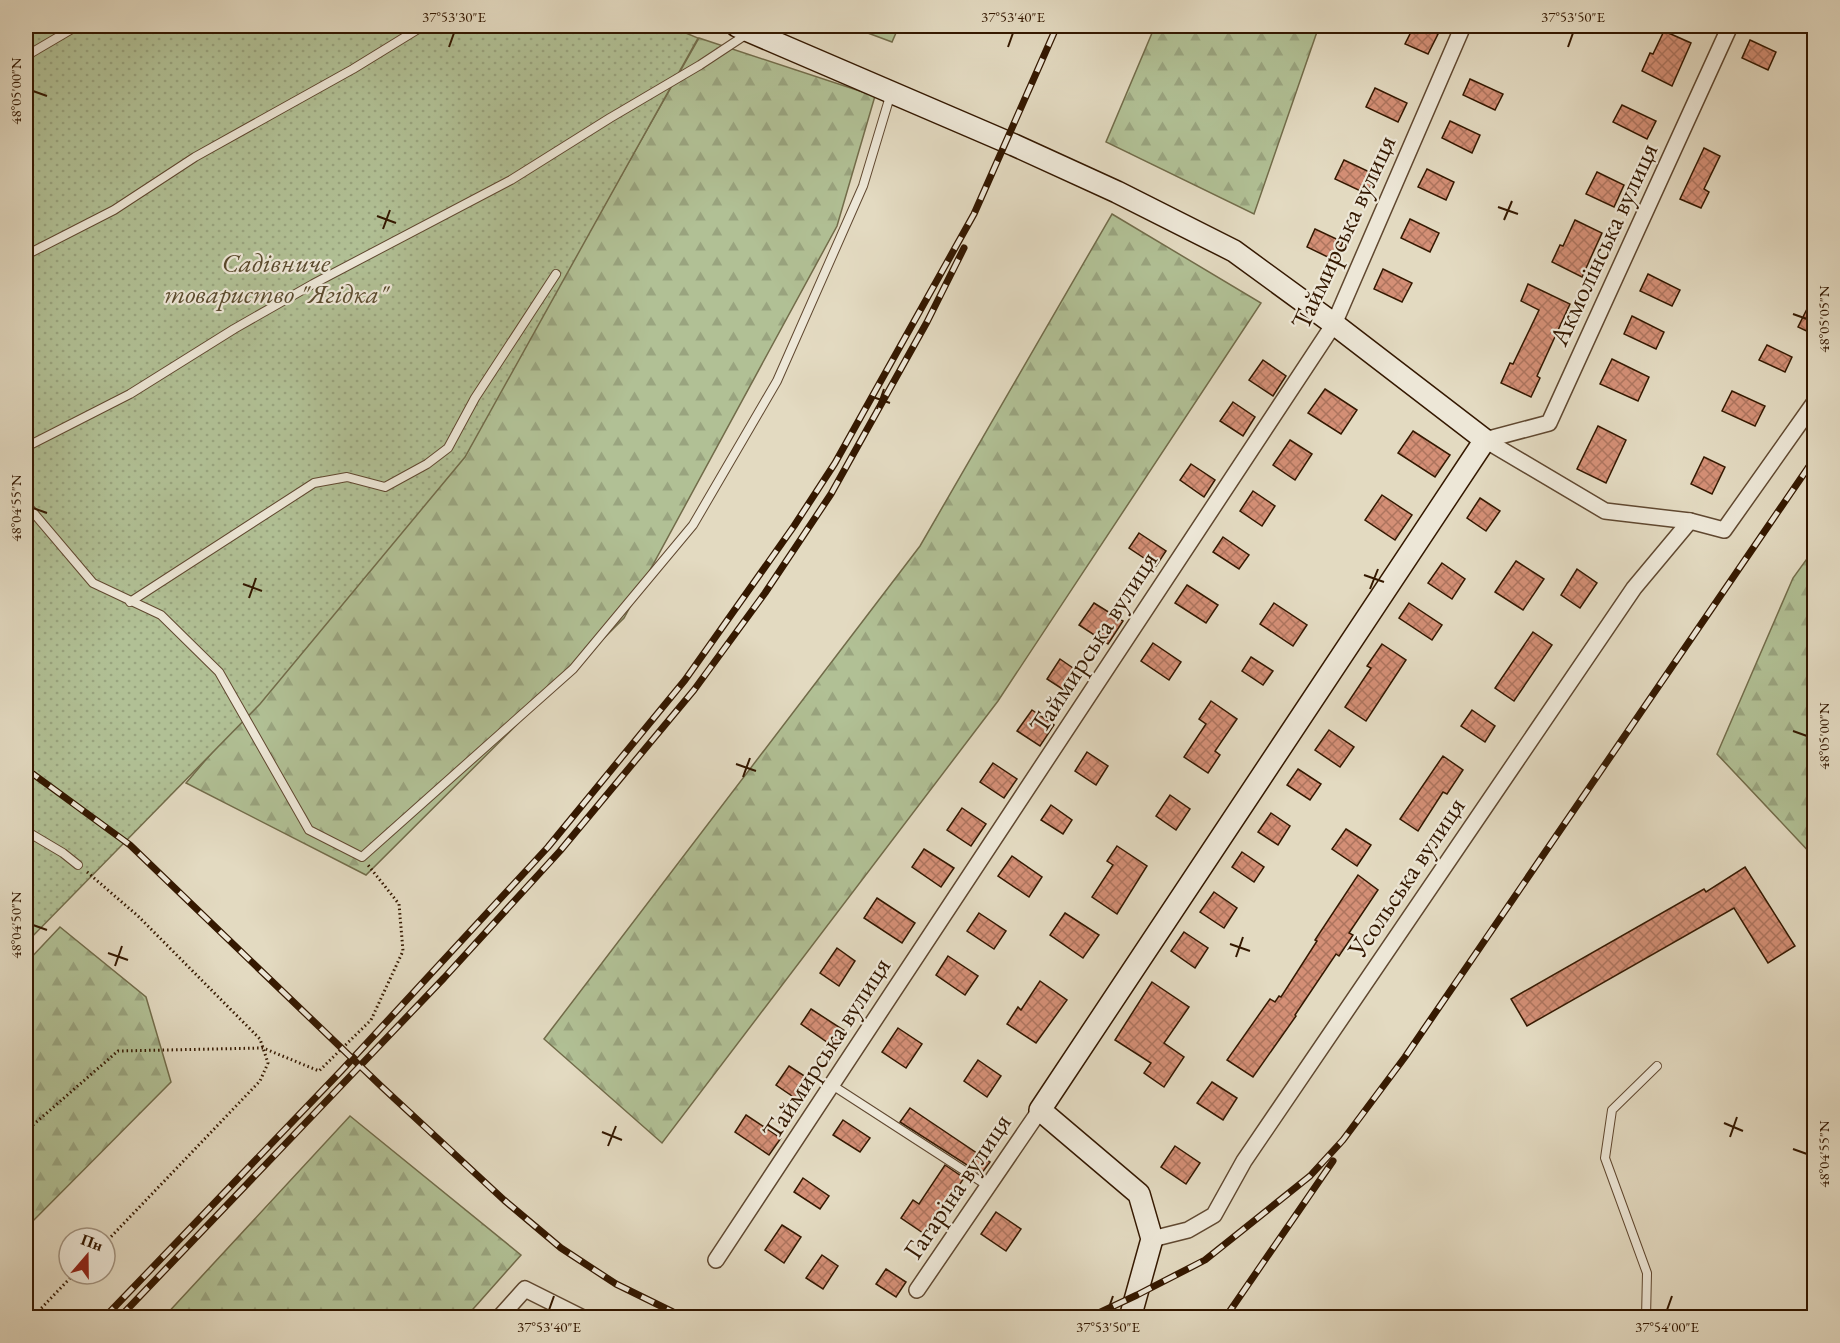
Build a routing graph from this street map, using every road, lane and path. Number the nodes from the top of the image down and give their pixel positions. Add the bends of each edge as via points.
1 (77, 26) edge
2 (423, 26) edge
3 (1463, 26) edge
4 (1730, 26) edge
5 (744, 28) edge
6 (26, 56) edge
7 (891, 92) junction
8 (26, 255) edge
9 (556, 274) dead end
10 (1334, 324) junction
11 (1815, 403) edge
12 (1485, 440) junction
13 (26, 447) edge
14 (26, 504) edge
15 (1690, 521) junction
16 (130, 602) junction
17 (26, 831) edge
18 (362, 857) junction
19 (78, 865) joint
20 (1657, 1066) dead end
21 (832, 1084) junction
22 (1040, 1110) junction
23 (26, 1131) edge
24 (988, 1186) junction
25 (117, 1230) edge
26 (1152, 1239) junction
27 (716, 1260) dead end
28 (62, 1286) edge
29 (917, 1290) dead end
30 (32, 1317) edge
31 (499, 1317) edge
32 (583, 1317) edge
33 (1130, 1317) edge
34 (1646, 1317) edge

1 - 6 lane
2 - 8 lane via 195,157 114,210
3 - 10 street, Таймирська вулиця
4 - 12 street, Акмолiнська вулиця via 1549,423
5 - 7 main road
5 - 13 lane via 700,65 512,180 313,284 130,394
7 - 10 main road via 1117,192 1234,251
7 - 18 lane via 863,186 777,381 693,525 573,669
9 - 16 lane via 475,398 448,448 385,487 347,477 314,483
10 - 12 main road
10 - 21 street, Таймирська вулиця
11 - 15 street via 1724,530
12 - 15 street via 1605,511
12 - 22 main road
14 - 16 lane via 93,583
15 - 26 street, Усольська вулиця via 1634,588 1244,1161 1214,1215 1188,1230
16 - 18 lane via 161,615 219,672 309,830
17 - 19 lane
18 - 23 path via 399,904 404,951 371,1020 320,1071 263,1048 117,1051
19 - 25 path via 138,916 260,1039 268,1063 260,1081
20 - 34 lane via 1612,1110 1605,1158 1647,1273
21 - 24 lane
21 - 27 street, Таймирська вулиця
22 - 24 street, Гагаріна вулиця
22 - 26 main road via 1139,1194
24 - 29 street, Гагаріна вулиця
26 - 33 main road
28 - 30 path
31 - 32 street via 525,1290

